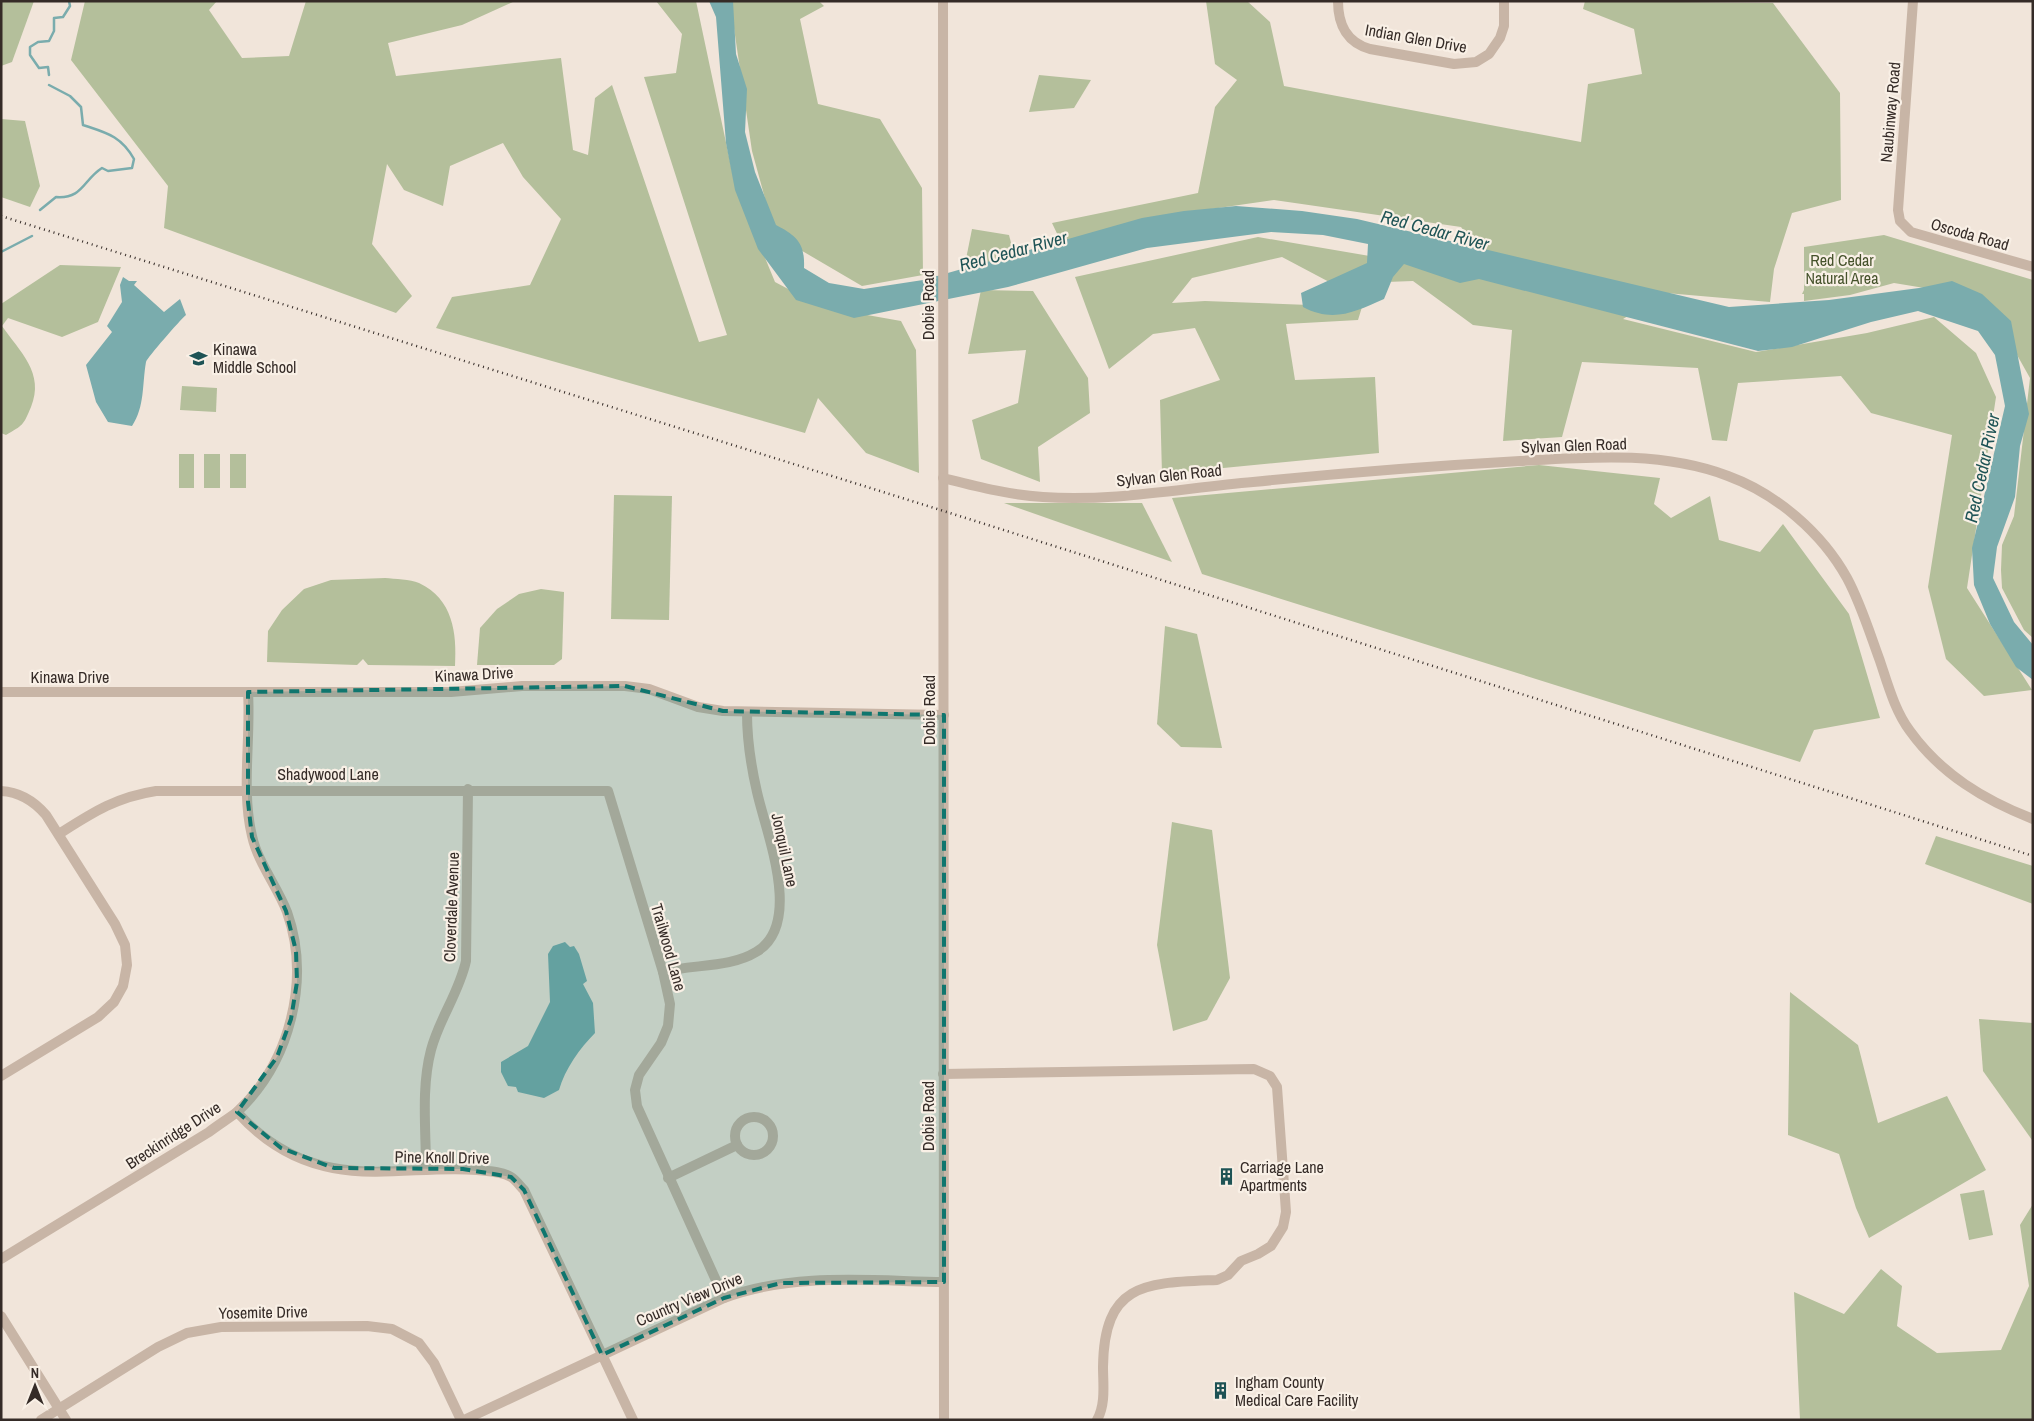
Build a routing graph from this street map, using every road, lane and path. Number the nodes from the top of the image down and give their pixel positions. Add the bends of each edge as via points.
1 (943, 1) edge
2 (1338, 1) edge
3 (1504, 1) edge
4 (1913, 1) edge
5 (1902, 225) joint
6 (2033, 267) edge
7 (943, 478) junction
8 (1, 692) edge
9 (248, 692) junction
10 (748, 713) junction
11 (944, 715) junction
12 (468, 789) junction
13 (247, 790) junction
14 (1, 791) edge
15 (608, 791) joint
16 (2033, 819) edge
17 (59, 834) junction
18 (663, 972) junction
19 (943, 1074) junction
20 (1, 1076) edge
21 (236, 1112) junction
22 (737, 1145) dead end
23 (426, 1169) junction
24 (668, 1178) junction
25 (1, 1259) edge
26 (944, 1282) junction
27 (724, 1298) junction
28 (1, 1316) edge
29 (602, 1355) junction
30 (59, 1409) junction
31 (41, 1420) edge
32 (66, 1420) edge
33 (462, 1420) edge
34 (633, 1420) edge
35 (944, 1420) edge
36 (1097, 1420) edge

1 - 7 street, Dobie Road
2 - 3 street, Indian Glen Drive via 1341,24 1356,44 1459,64 1481,60 1494,49 1504,26
4 - 5 street, Naubinway Road via 1898,210
5 - 6 street, Oscoda Road via 1911,232
7 - 11 street, Dobie Road
7 - 16 street, Sylvan Glen Road via 1022,495 1075,498 1451,464 1628,457 1693,464 1760,490 1820,540 1848,580 1892,696 1908,729 1947,772 1972,790
8 - 9 street, Kinawa Drive
9 - 10 street, Kinawa Drive via 451,692 522,686 625,686 649,689 698,707
9 - 13 street, Breckinridge Drive
10 - 11 street, Kinawa Drive
10 - 18 street, Jonquil Lane via 752,767 780,893 776,927 758,952 743,959
11 - 19 street, Dobie Road
12 - 13 street, Shadywood Lane
12 - 15 street, Shadywood Lane
12 - 23 street, Cloverdale Avenue via 467,954 462,979 441,1022 431,1052 426,1083
13 - 17 street, Shadywood Lane via 134,794 103,805
13 - 21 street, Breckinridge Drive via 252,837 286,911 293,934 297,982 291,1019 277,1056
14 - 17 street via 16,793 34,802
15 - 18 street, Trailwood Lane
17 - 20 street via 125,945 127,965 123,986 114,1002 98,1017
18 - 24 street, Trailwood Lane via 670,1004 668,1026 661,1043 639,1075 635,1090 637,1106
19 - 26 street, Dobie Road
19 - 36 street via 1254,1069 1270,1076 1277,1087 1286,1212 1280,1234 1265,1251 1241,1261 1225,1277 1153,1284 1122,1301 1111,1316 1105,1333 1103,1403
21 - 23 street, Pine Knoll Drive via 261,1136 304,1160 334,1168
21 - 25 street, Breckinridge Drive via 209,1132
22 - 24 street
23 - 29 street, Pine Knoll Drive via 494,1172 511,1177 524,1190
24 - 27 street, Trailwood Lane
26 - 27 street, Country View Drive via 808,1281 758,1287
26 - 35 street, Dobie Road
27 - 29 street, Country View Drive
28 - 30 street
29 - 33 street, Country View Drive
29 - 34 street, Pine Knoll Drive
30 - 31 street, Yosemite Drive
30 - 32 street
30 - 33 street, Yosemite Drive via 158,1347 187,1333 221,1327 366,1326 392,1329 419,1343 434,1364

